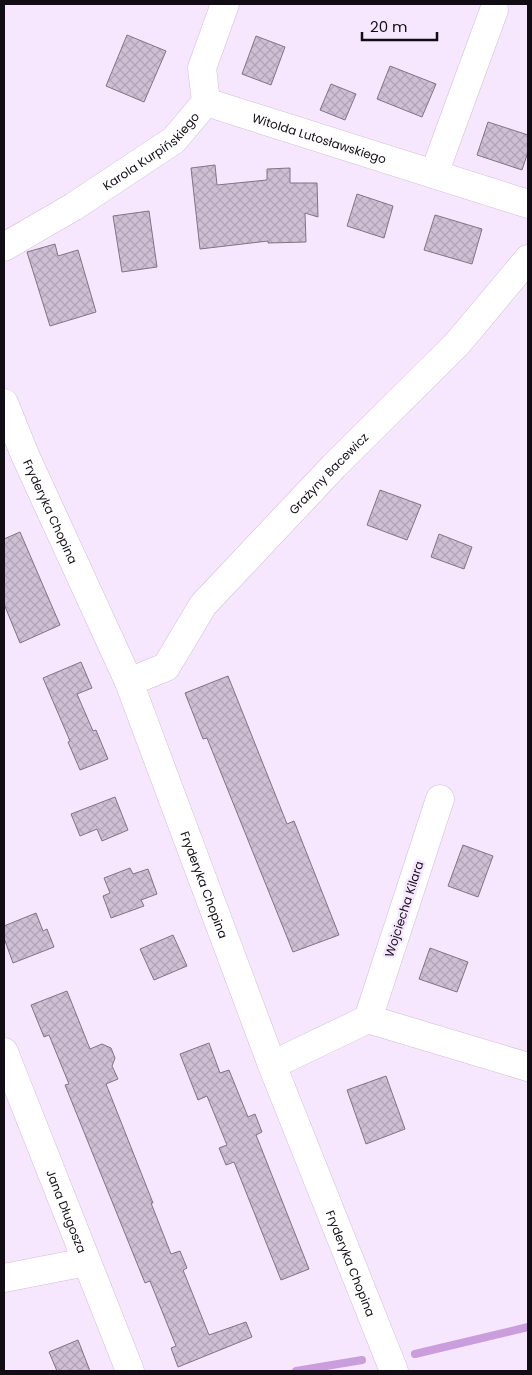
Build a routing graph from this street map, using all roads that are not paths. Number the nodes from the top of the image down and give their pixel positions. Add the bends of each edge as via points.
1 (226, 4) edge
2 (494, 10) dead end
3 (206, 102) junction
4 (434, 174) junction
5 (528, 204) edge
6 (4, 246) edge
7 (528, 259) edge
8 (4, 404) edge
9 (130, 682) junction
10 (440, 799) dead end
11 (368, 1019) junction
12 (4, 1052) edge
13 (272, 1065) junction
14 (528, 1067) edge
15 (86, 1262) junction
16 (4, 1278) edge
17 (130, 1371) edge
18 (394, 1371) edge

1 - 3 street, Karola Kurpińskiego via 202,68
2 - 4 street
3 - 4 street, Witolda Lutosławskiego
3 - 6 street, Karola Kurpińskiego via 174,140 73,207
4 - 5 street, Witolda Lutosławskiego
7 - 9 street, Grażyny Bacewicz via 456,344 334,466 203,606 166,667
8 - 9 street, Fryderyka Chopina
9 - 13 street, Fryderyka Chopina
10 - 11 street, Wojciecha Kilara
11 - 13 street
11 - 14 street
12 - 15 street, Jana Długosza
13 - 18 street, Fryderyka Chopina
15 - 16 street
15 - 17 street, Jana Długosza

